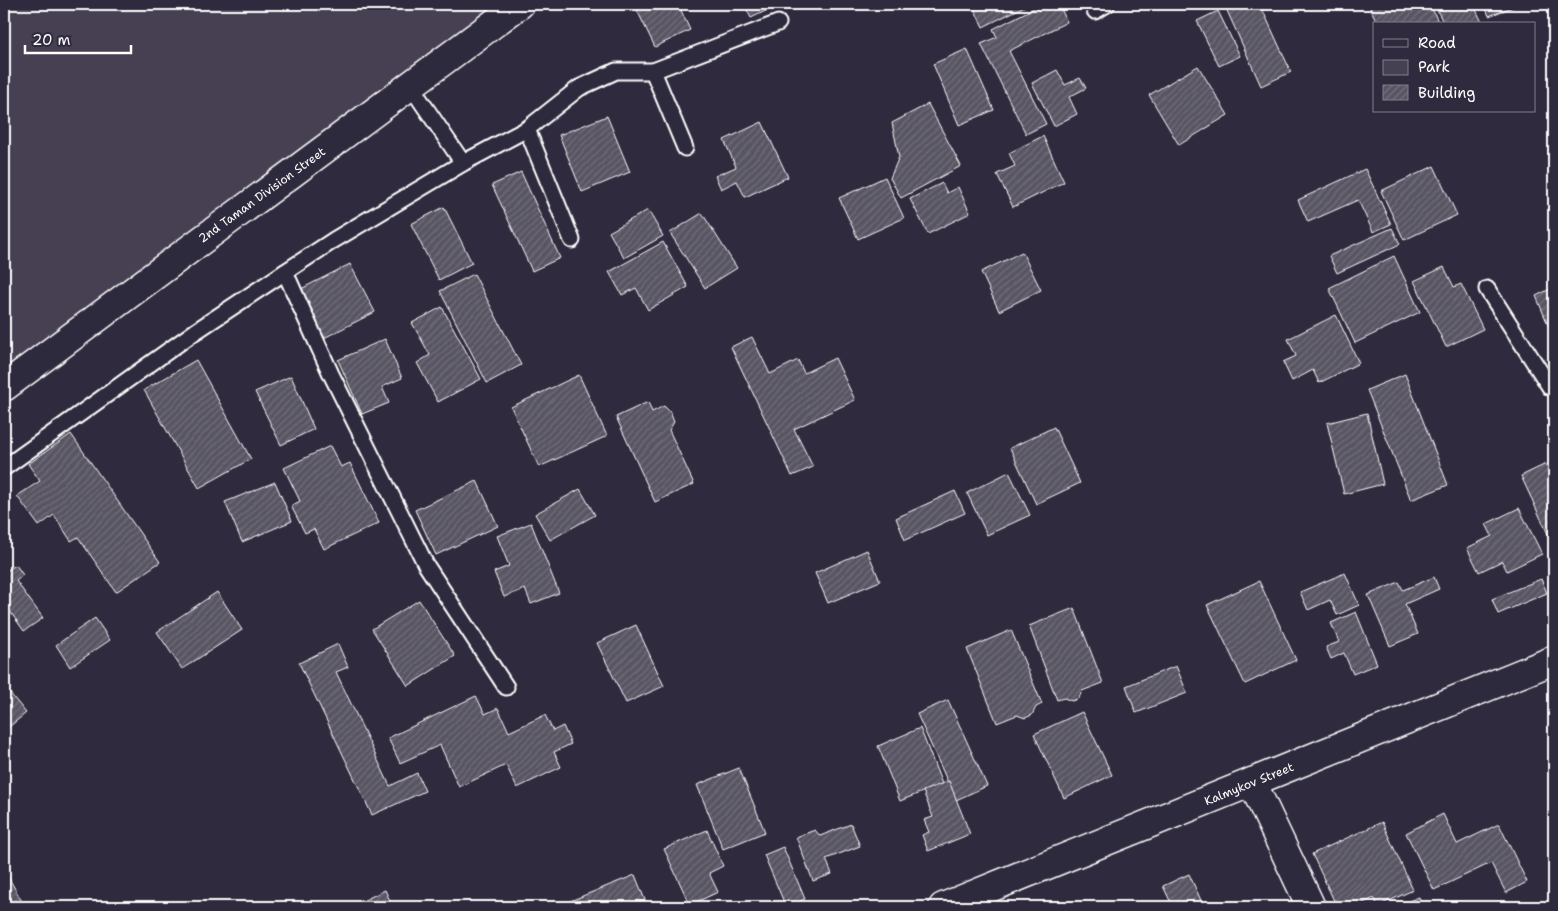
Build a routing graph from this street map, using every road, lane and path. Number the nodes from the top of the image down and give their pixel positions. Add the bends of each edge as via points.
1 (520, 4) edge
2 (778, 23) dead end
3 (653, 71) junction
4 (410, 85) junction
5 (527, 130) junction
6 (685, 148) dead end
7 (463, 163) junction
8 (572, 240) dead end
9 (285, 272) junction
10 (1486, 288) dead end
11 (4, 387) edge
12 (1554, 389) edge
13 (4, 468) edge
14 (1554, 660) edge
15 (506, 687) dead end
16 (1252, 782) junction
17 (943, 907) edge
18 (1312, 907) edge

1 - 4 street, 2nd Taman Division Street
2 - 3 lane
3 - 5 lane via 616,71 579,88
3 - 6 lane
4 - 7 lane
4 - 11 street, 2nd Taman Division Street
5 - 7 lane
5 - 8 lane
7 - 9 lane
9 - 13 lane via 196,331
9 - 15 lane via 331,374 426,565
10 - 12 lane
14 - 16 street, Kalmykov Street
16 - 17 street, Kalmykov Street
16 - 18 street

